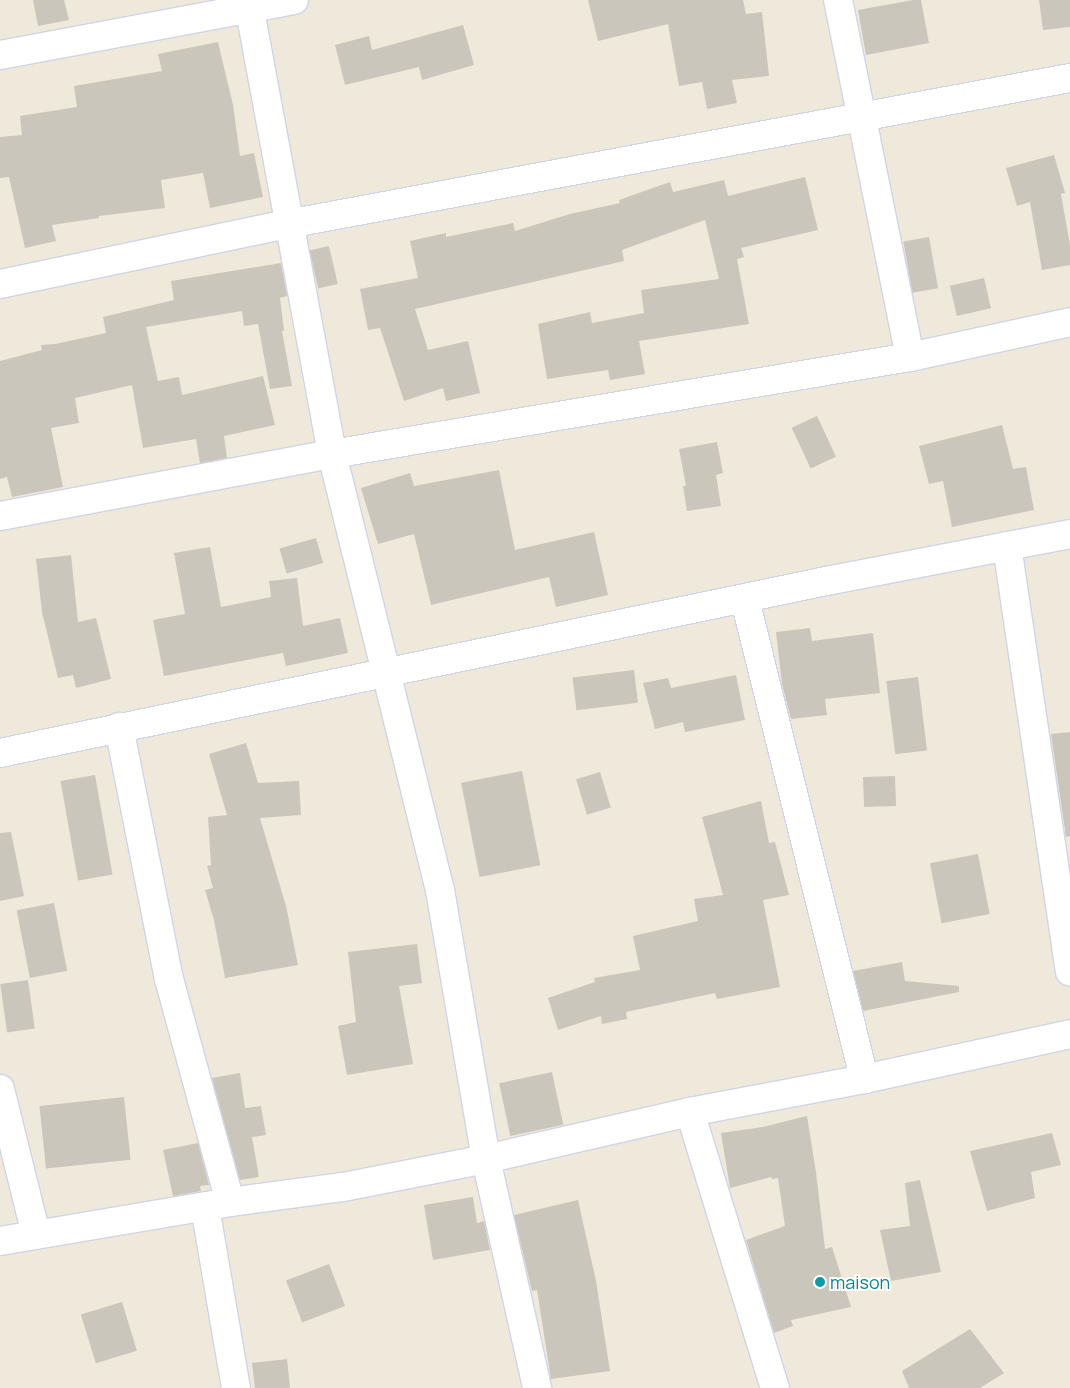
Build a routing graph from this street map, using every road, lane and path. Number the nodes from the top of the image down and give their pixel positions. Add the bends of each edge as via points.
1 (294, 0) edge
2 (838, 0) edge
3 (248, 5) edge
4 (0, 55) edge
5 (1070, 78) edge
6 (861, 118) junction
7 (288, 224) junction
8 (0, 284) edge
9 (1070, 322) edge
10 (910, 357) junction
11 (332, 454) junction
12 (0, 516) edge
13 (1070, 534) edge
14 (1007, 546) junction
15 (745, 600) junction
16 (386, 673) junction
17 (119, 727) junction
18 (0, 753) edge
19 (1070, 972) edge
20 (1070, 1034) edge
21 (864, 1078) junction
22 (0, 1089) edge
23 (690, 1112) junction
24 (486, 1159) junction
25 (217, 1205) junction
26 (36, 1235) junction
27 (0, 1241) edge
28 (236, 1388) edge
29 (537, 1388) edge
30 (775, 1388) edge

1 - 3 street
2 - 6 street
3 - 4 street
3 - 7 street
5 - 6 street
6 - 7 street
6 - 10 street
7 - 8 street
7 - 11 street
9 - 10 street
10 - 11 street
11 - 12 street
11 - 16 street
13 - 14 street
14 - 15 street
14 - 19 street
15 - 16 street
15 - 21 street
16 - 17 street
16 - 24 street via 440,890
17 - 18 street
17 - 25 street
20 - 21 street
21 - 23 street
22 - 26 street
23 - 24 street
23 - 30 street
24 - 25 street via 343,1187
24 - 29 street
25 - 26 street
25 - 28 street
26 - 27 street

